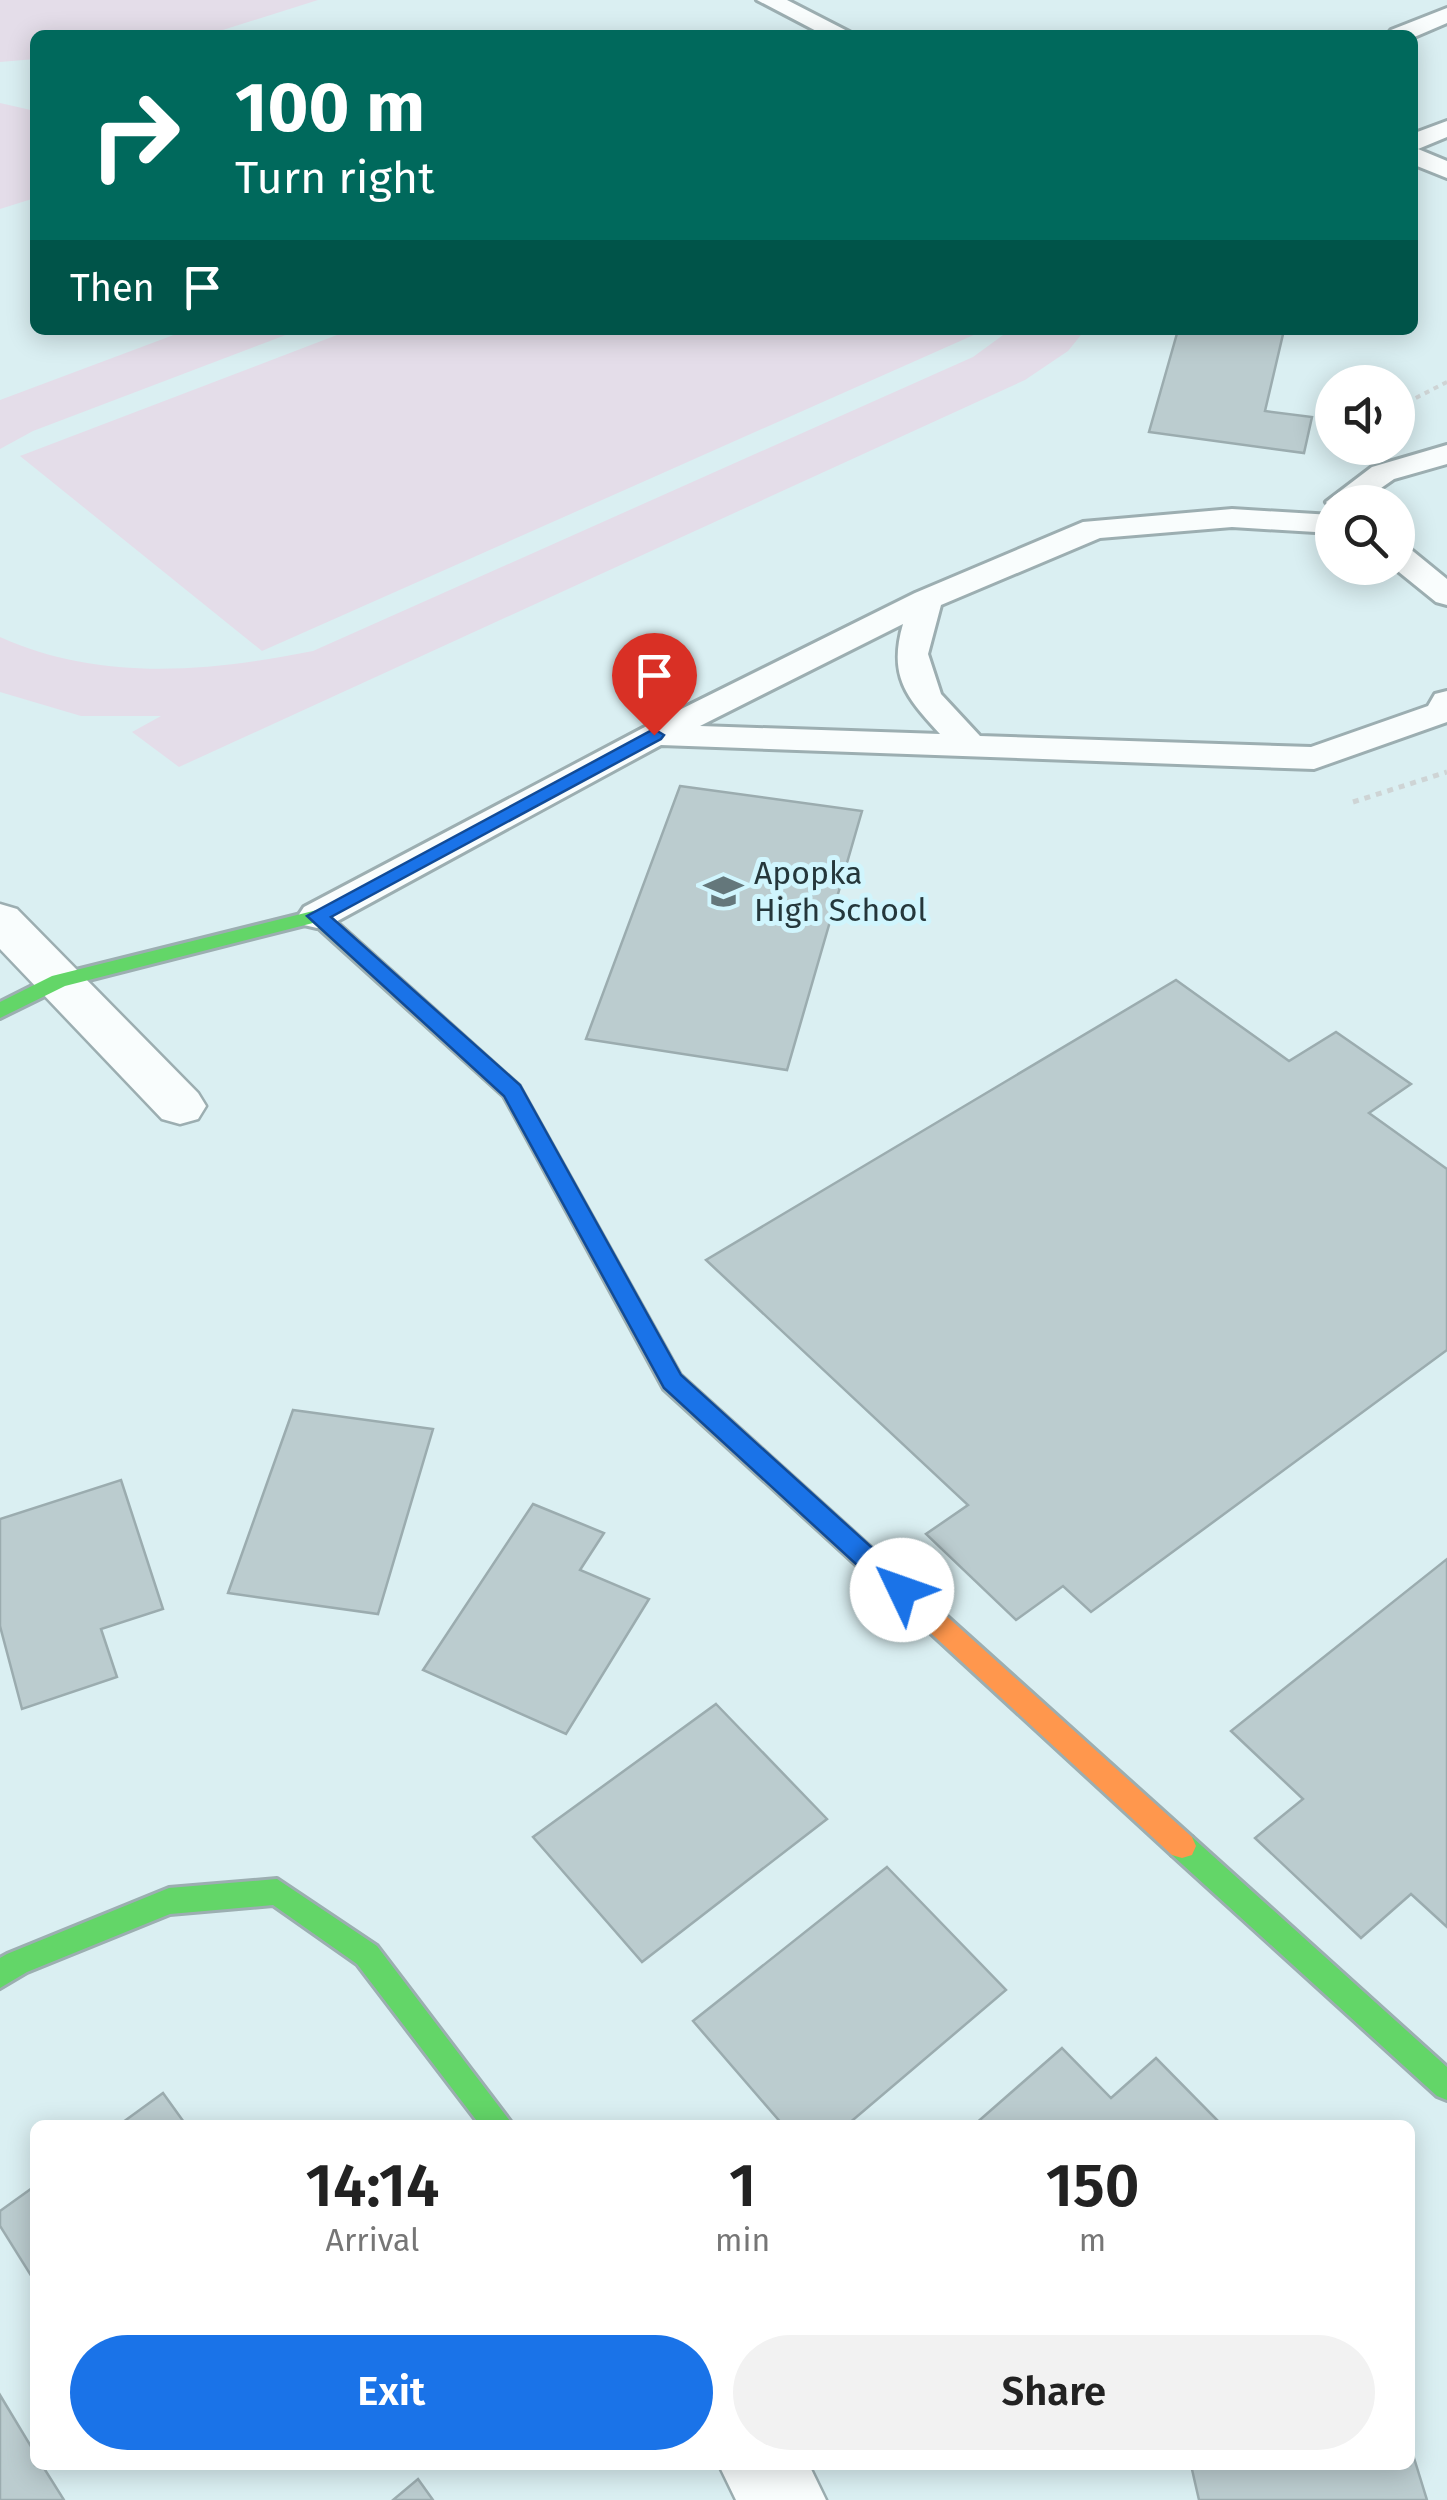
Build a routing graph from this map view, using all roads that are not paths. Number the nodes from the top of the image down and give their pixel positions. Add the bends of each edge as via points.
1 (768, 0) edge
2 (1447, 15) edge
3 (832, 30) edge
4 (1412, 30) edge
5 (1447, 128) edge
6 (1418, 140) edge
7 (1418, 158) edge
8 (1447, 170) edge
9 (1447, 454) edge
10 (1366, 485) edge
11 (1315, 518) edge
12 (1415, 566) edge
13 (1440, 581) edge
14 (926, 600) junction
15 (1447, 700) edge
16 (654, 735) junction
17 (970, 746) junction
18 (317, 916) junction
19 (0, 920) edge
20 (59, 981) junction
21 (0, 1011) edge
22 (180, 1106) dead end
23 (0, 1975) edge
24 (1447, 2086) edge
25 (494, 2120) edge
26 (763, 2470) edge
27 (786, 2500) edge

1 - 3 lane
2 - 4 lane
5 - 6 lane
7 - 8 lane
9 - 10 lane via 1383,473
11 - 14 lane via 1094,529
12 - 13 lane
14 - 16 lane
14 - 17 lane via 910,654 926,696
15 - 17 lane via 1443,712 1314,758
16 - 17 lane
16 - 18 lane
18 - 20 street
18 - 24 street via 512,1091 672,1382
19 - 20 street
20 - 21 street
20 - 22 street
23 - 25 street via 169,1901 277,1892 367,1955
26 - 27 street

